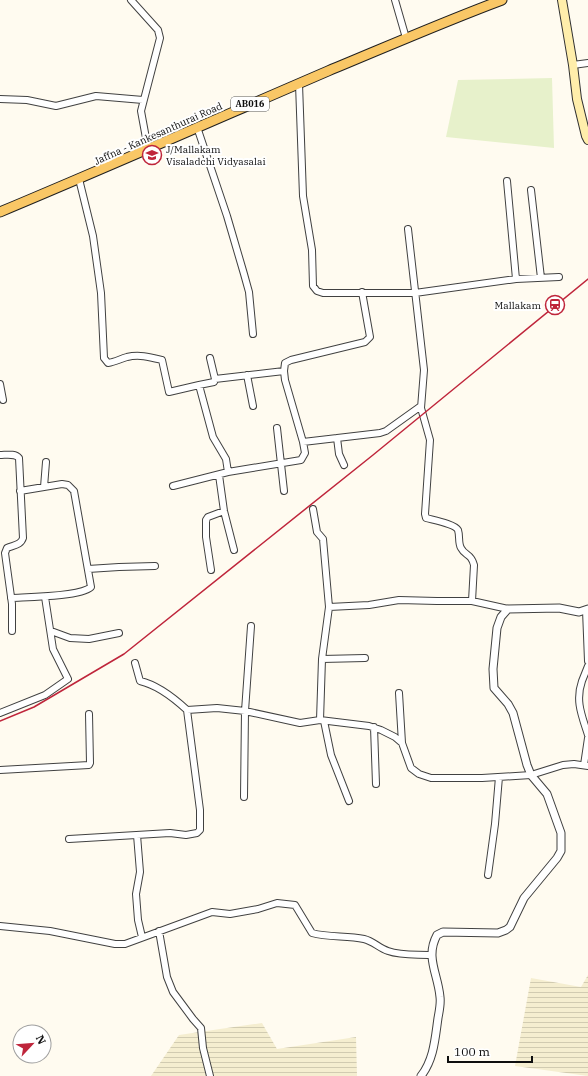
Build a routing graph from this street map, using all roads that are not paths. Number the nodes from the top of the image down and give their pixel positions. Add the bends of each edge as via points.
1 (131, 0) edge
2 (395, 0) edge
3 (502, 0) edge
4 (562, 0) edge
5 (406, 38) junction
6 (588, 63) edge
7 (573, 65) junction
8 (299, 84) junction
9 (0, 100) edge
10 (143, 100) junction
11 (197, 128) junction
12 (588, 140) edge
13 (148, 149) junction
14 (79, 179) junction
15 (507, 181) dead end
16 (531, 190) dead end
17 (0, 212) edge
18 (408, 230) dead end
19 (559, 277) dead end
20 (541, 278) junction
21 (516, 279) junction
22 (362, 292) junction
23 (415, 293) junction
24 (252, 334) dead end
25 (210, 358) dead end
26 (284, 371) junction
27 (246, 375) junction
28 (215, 379) junction
29 (0, 384) edge
30 (199, 385) junction
31 (3, 400) dead end
32 (253, 406) dead end
33 (422, 406) junction
34 (277, 428) dead end
35 (337, 438) junction
36 (303, 442) junction
37 (0, 455) edge
38 (46, 462) dead end
39 (281, 463) junction
40 (344, 465) dead end
41 (228, 472) junction
42 (219, 475) junction
43 (173, 486) dead end
44 (44, 487) junction
45 (20, 491) junction
46 (284, 491) dead end
47 (313, 509) dead end
48 (224, 511) junction
49 (234, 550) dead end
50 (2, 553) edge
51 (155, 566) dead end
52 (88, 569) junction
53 (211, 570) dead end
54 (45, 597) junction
55 (11, 598) junction
56 (472, 601) junction
57 (329, 607) junction
58 (508, 609) junction
59 (587, 610) edge
60 (251, 626) dead end
61 (12, 631) dead end
62 (50, 631) junction
63 (119, 633) dead end
64 (365, 658) dead end
65 (322, 659) junction
66 (588, 661) edge
67 (135, 663) dead end
68 (588, 666) edge
69 (400, 693) dead end
70 (187, 710) junction
71 (245, 711) junction
72 (0, 713) edge
73 (89, 714) dead end
74 (322, 720) junction
75 (374, 727) junction
76 (588, 736) edge
77 (402, 743) junction
78 (586, 766) edge
79 (0, 770) edge
80 (531, 775) junction
81 (499, 777) junction
82 (376, 784) dead end
83 (244, 797) dead end
84 (349, 801) dead end
85 (137, 835) junction
86 (69, 839) dead end
87 (488, 875) dead end
88 (0, 926) edge
89 (158, 931) junction
90 (142, 937) junction
91 (431, 955) junction
92 (210, 1076) edge
93 (420, 1076) edge

1 - 10 street via 158,30 160,38
2 - 5 street
3 - 5 main road, Jaffna - Kankesanthurai Road / AB016
4 - 7 main road
5 - 8 main road, Jaffna - Kankesanthurai Road / AB016
6 - 7 street
7 - 12 main road via 577,99
8 - 11 main road, Jaffna - Kankesanthurai Road / AB016
8 - 22 street via 303,196 312,250 314,286 317,291 323,293
9 - 10 street via 27,100 56,106 96,96
10 - 13 street via 140,111
11 - 13 main road, Jaffna - Kankesanthurai Road / AB016
11 - 24 street via 228,216 249,292
13 - 14 main road, Jaffna - Kankesanthurai Road / AB016
14 - 17 main road, Jaffna - Kankesanthurai Road / AB016
14 - 30 street via 93,236 101,293 104,358 108,363 126,357 142,356 162,360 169,392
15 - 21 street
16 - 20 street
18 - 23 street
19 - 20 street
20 - 21 street
21 - 23 street
22 - 23 street
22 - 26 street via 370,337 365,342 291,360 285,364
23 - 33 street via 424,370
25 - 28 street
26 - 27 street
26 - 36 street
27 - 28 street
27 - 32 street
28 - 30 street via 214,382
29 - 31 street
30 - 41 street via 213,437 226,459
33 - 35 street via 386,431
33 - 56 street via 430,440 426,518 455,526 458,530 460,547 473,559
34 - 39 street
35 - 36 street
35 - 40 street via 339,454
36 - 39 street via 305,453 301,460
37 - 45 street via 19,458
38 - 44 street
39 - 41 street
39 - 46 street
41 - 42 street
42 - 43 street
42 - 48 street
44 - 45 street
44 - 52 street via 62,484 68,485 74,491
45 - 50 street via 22,542
47 - 57 street via 317,532 324,539
48 - 49 street
48 - 53 street via 206,520
50 - 55 street
51 - 52 street
52 - 54 street via 88,589
54 - 55 street
54 - 62 street
55 - 61 street
56 - 57 street via 399,600
56 - 58 street
57 - 65 street
58 - 59 street via 559,608 579,612
58 - 80 street via 501,617 497,628 494,688 513,713
59 - 66 street
60 - 71 street
62 - 63 street via 70,638 89,640
62 - 72 street via 53,649 68,679 45,695
64 - 65 street
65 - 74 street
67 - 70 street via 140,681 152,684
68 - 76 street via 582,681 579,704
69 - 77 street
70 - 71 street via 217,708
70 - 85 street via 200,810 200,830 186,835
71 - 74 street via 300,723
71 - 83 street
73 - 79 street via 89,765
74 - 75 street
74 - 84 street via 331,755
75 - 77 street
75 - 82 street
76 - 78 street
77 - 81 street via 411,768 419,774 432,778
78 - 80 street via 563,765
80 - 81 street
80 - 91 street via 547,794 561,833 561,851 524,898 510,927 498,933 443,932 436,935
81 - 87 street
85 - 86 street
85 - 90 street via 140,872 136,901
88 - 90 street via 50,931 115,944 125,944
89 - 90 street
89 - 91 street via 212,912 230,914 277,903 292,903 312,933 322,936 363,938 379,947 401,954
89 - 92 street via 167,976 173,992 201,1028
91 - 93 street via 440,998 434,1050

